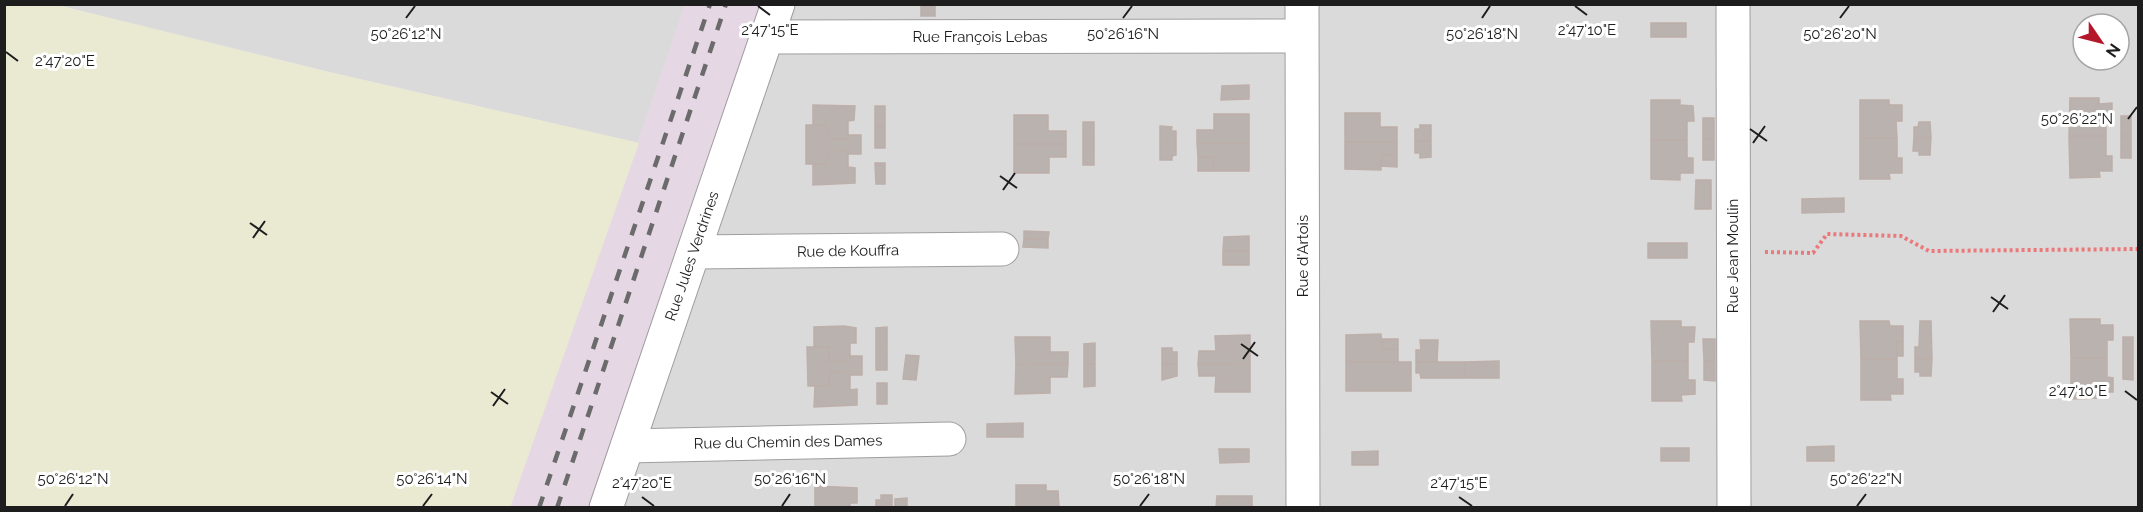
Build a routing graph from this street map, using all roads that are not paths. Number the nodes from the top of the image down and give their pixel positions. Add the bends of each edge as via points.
1 (778, 4) edge
2 (1732, 4) edge
3 (1302, 20) edge
4 (767, 37) junction
5 (1002, 249) dead end
6 (694, 252) junction
7 (949, 439) dead end
8 (627, 446) junction
9 (606, 507) edge
10 (1303, 507) edge
11 (1734, 507) edge

1 - 4 street, Rue Jules Verdrines
2 - 11 street, Rue Jean Moulin
3 - 4 street, Rue François Lebas
3 - 10 street, Rue d'Artois
4 - 6 street, Rue Jules Verdrines
5 - 6 street, Rue de Kouffra
6 - 8 street, Rue Jules Verdrines
7 - 8 street, Rue du Chemin des Dames
8 - 9 street, Rue Jules Verdrines

